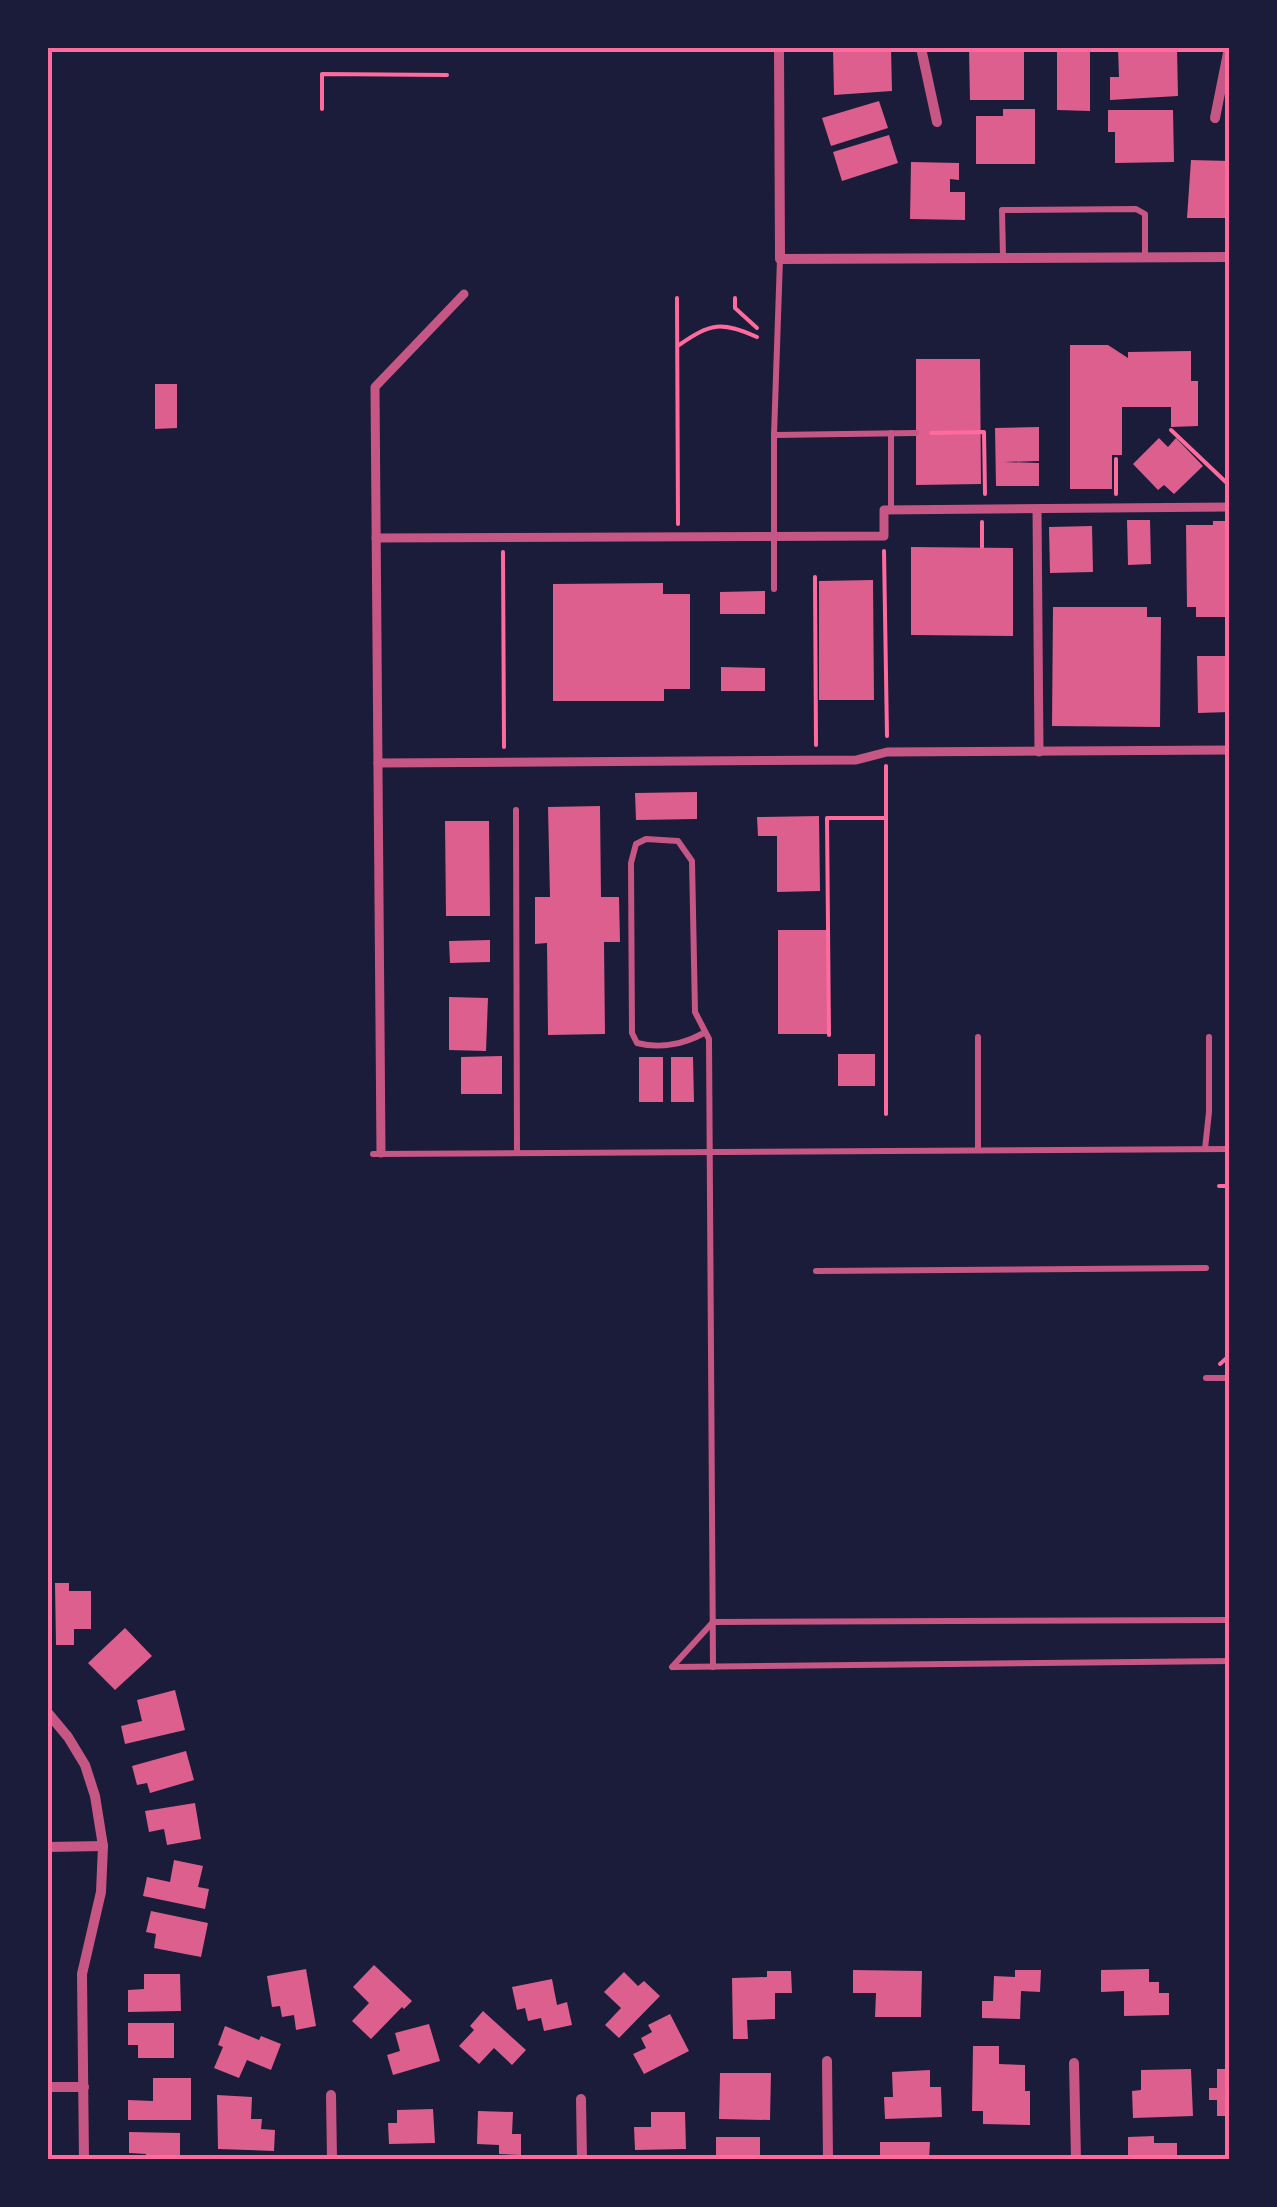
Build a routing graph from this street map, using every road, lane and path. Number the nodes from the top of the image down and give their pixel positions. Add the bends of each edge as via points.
1 (779, 48) edge
2 (921, 48) edge
3 (1229, 48) edge
4 (447, 75) dead end
5 (322, 108) dead end
6 (1215, 118) dead end
7 (937, 122) dead end
8 (1004, 257) junction
9 (1145, 257) junction
10 (1230, 257) edge
11 (780, 259) junction
12 (464, 294) dead end
13 (677, 298) dead end
14 (735, 298) dead end
15 (757, 328) dead end
16 (757, 337) dead end
17 (678, 346) junction
18 (1172, 430) dead end
19 (891, 433) junction
20 (916, 433) joint
21 (774, 435) junction
22 (1116, 459) dead end
23 (1230, 486) edge
24 (1230, 507) edge
25 (1116, 508) junction
26 (984, 509) junction
27 (1037, 509) junction
28 (891, 510) junction
29 (774, 536) junction
30 (884, 536) junction
31 (502, 537) junction
32 (678, 537) junction
33 (376, 538) junction
34 (982, 548) dead end
35 (815, 576) dead end
36 (774, 589) dead end
37 (1230, 750) edge
38 (887, 752) junction
39 (1040, 752) junction
40 (816, 760) junction
41 (504, 762) junction
42 (378, 763) junction
43 (516, 810) dead end
44 (886, 818) junction
45 (704, 1034) junction
46 (830, 1035) dead end
47 (1209, 1037) dead end
48 (978, 1038) dead end
49 (886, 1114) dead end
50 (1230, 1149) edge
51 (978, 1150) junction
52 (1205, 1150) junction
53 (710, 1152) junction
54 (377, 1153) joint
55 (517, 1153) junction
56 (1219, 1186) dead end
57 (1230, 1186) edge
58 (1206, 1268) dead end
59 (816, 1271) dead end
60 (1206, 1378) dead end
61 (1230, 1378) edge
62 (1230, 1620) edge
63 (713, 1622) junction
64 (1230, 1661) edge
65 (713, 1667) junction
66 (48, 1713) edge
67 (48, 1846) edge
68 (102, 1846) junction
69 (827, 2062) dead end
70 (1074, 2064) dead end
71 (48, 2087) edge
72 (84, 2087) junction
73 (331, 2095) dead end
74 (581, 2099) dead end
75 (84, 2160) edge
76 (332, 2160) edge
77 (582, 2160) edge
78 (828, 2160) edge
79 (1076, 2160) edge

1 - 11 street
2 - 7 street
3 - 6 street
4 - 5 path via 322,74
8 - 9 street
8 - 9 lane via 1002,210 1136,209 1145,214
8 - 11 street
9 - 10 street
11 - 21 lane
12 - 33 street via 375,386
13 - 17 path
14 - 15 path via 735,308
16 - 17 path via 717,326
17 - 32 path
18 - 23 path
19 - 20 lane
19 - 21 lane
19 - 28 lane
20 - 26 path via 984,432
21 - 29 lane
22 - 25 path
24 - 25 street
25 - 27 street
26 - 27 street
26 - 28 street
26 - 34 path
27 - 39 street
28 - 30 street via 884,510
29 - 30 street
29 - 32 street
29 - 36 lane
30 - 38 path
31 - 32 street
31 - 33 street
31 - 41 path
33 - 42 street
35 - 40 path
37 - 39 street
38 - 39 street
38 - 40 street
38 - 44 path
40 - 41 street
41 - 42 street
42 - 54 street
43 - 55 lane
44 - 46 path via 827,818
44 - 49 path
45 - 45 lane via 695,1012 692,861 678,841 646,838 636,844 631,863 632,1034 646,1045 681,1044
45 - 53 lane
47 - 52 lane
48 - 51 lane
50 - 52 lane
51 - 52 lane
51 - 53 lane
53 - 55 lane
53 - 63 lane
54 - 55 lane
56 - 57 path
58 - 59 lane
60 - 61 lane
62 - 63 lane
63 - 65 lane
63 - 65 lane via 672,1667
64 - 65 lane
66 - 68 street via 85,1766
67 - 68 street
68 - 72 street via 102,1892 82,1974
69 - 78 street
70 - 79 street
71 - 72 street
72 - 75 street
73 - 76 street
74 - 77 street

